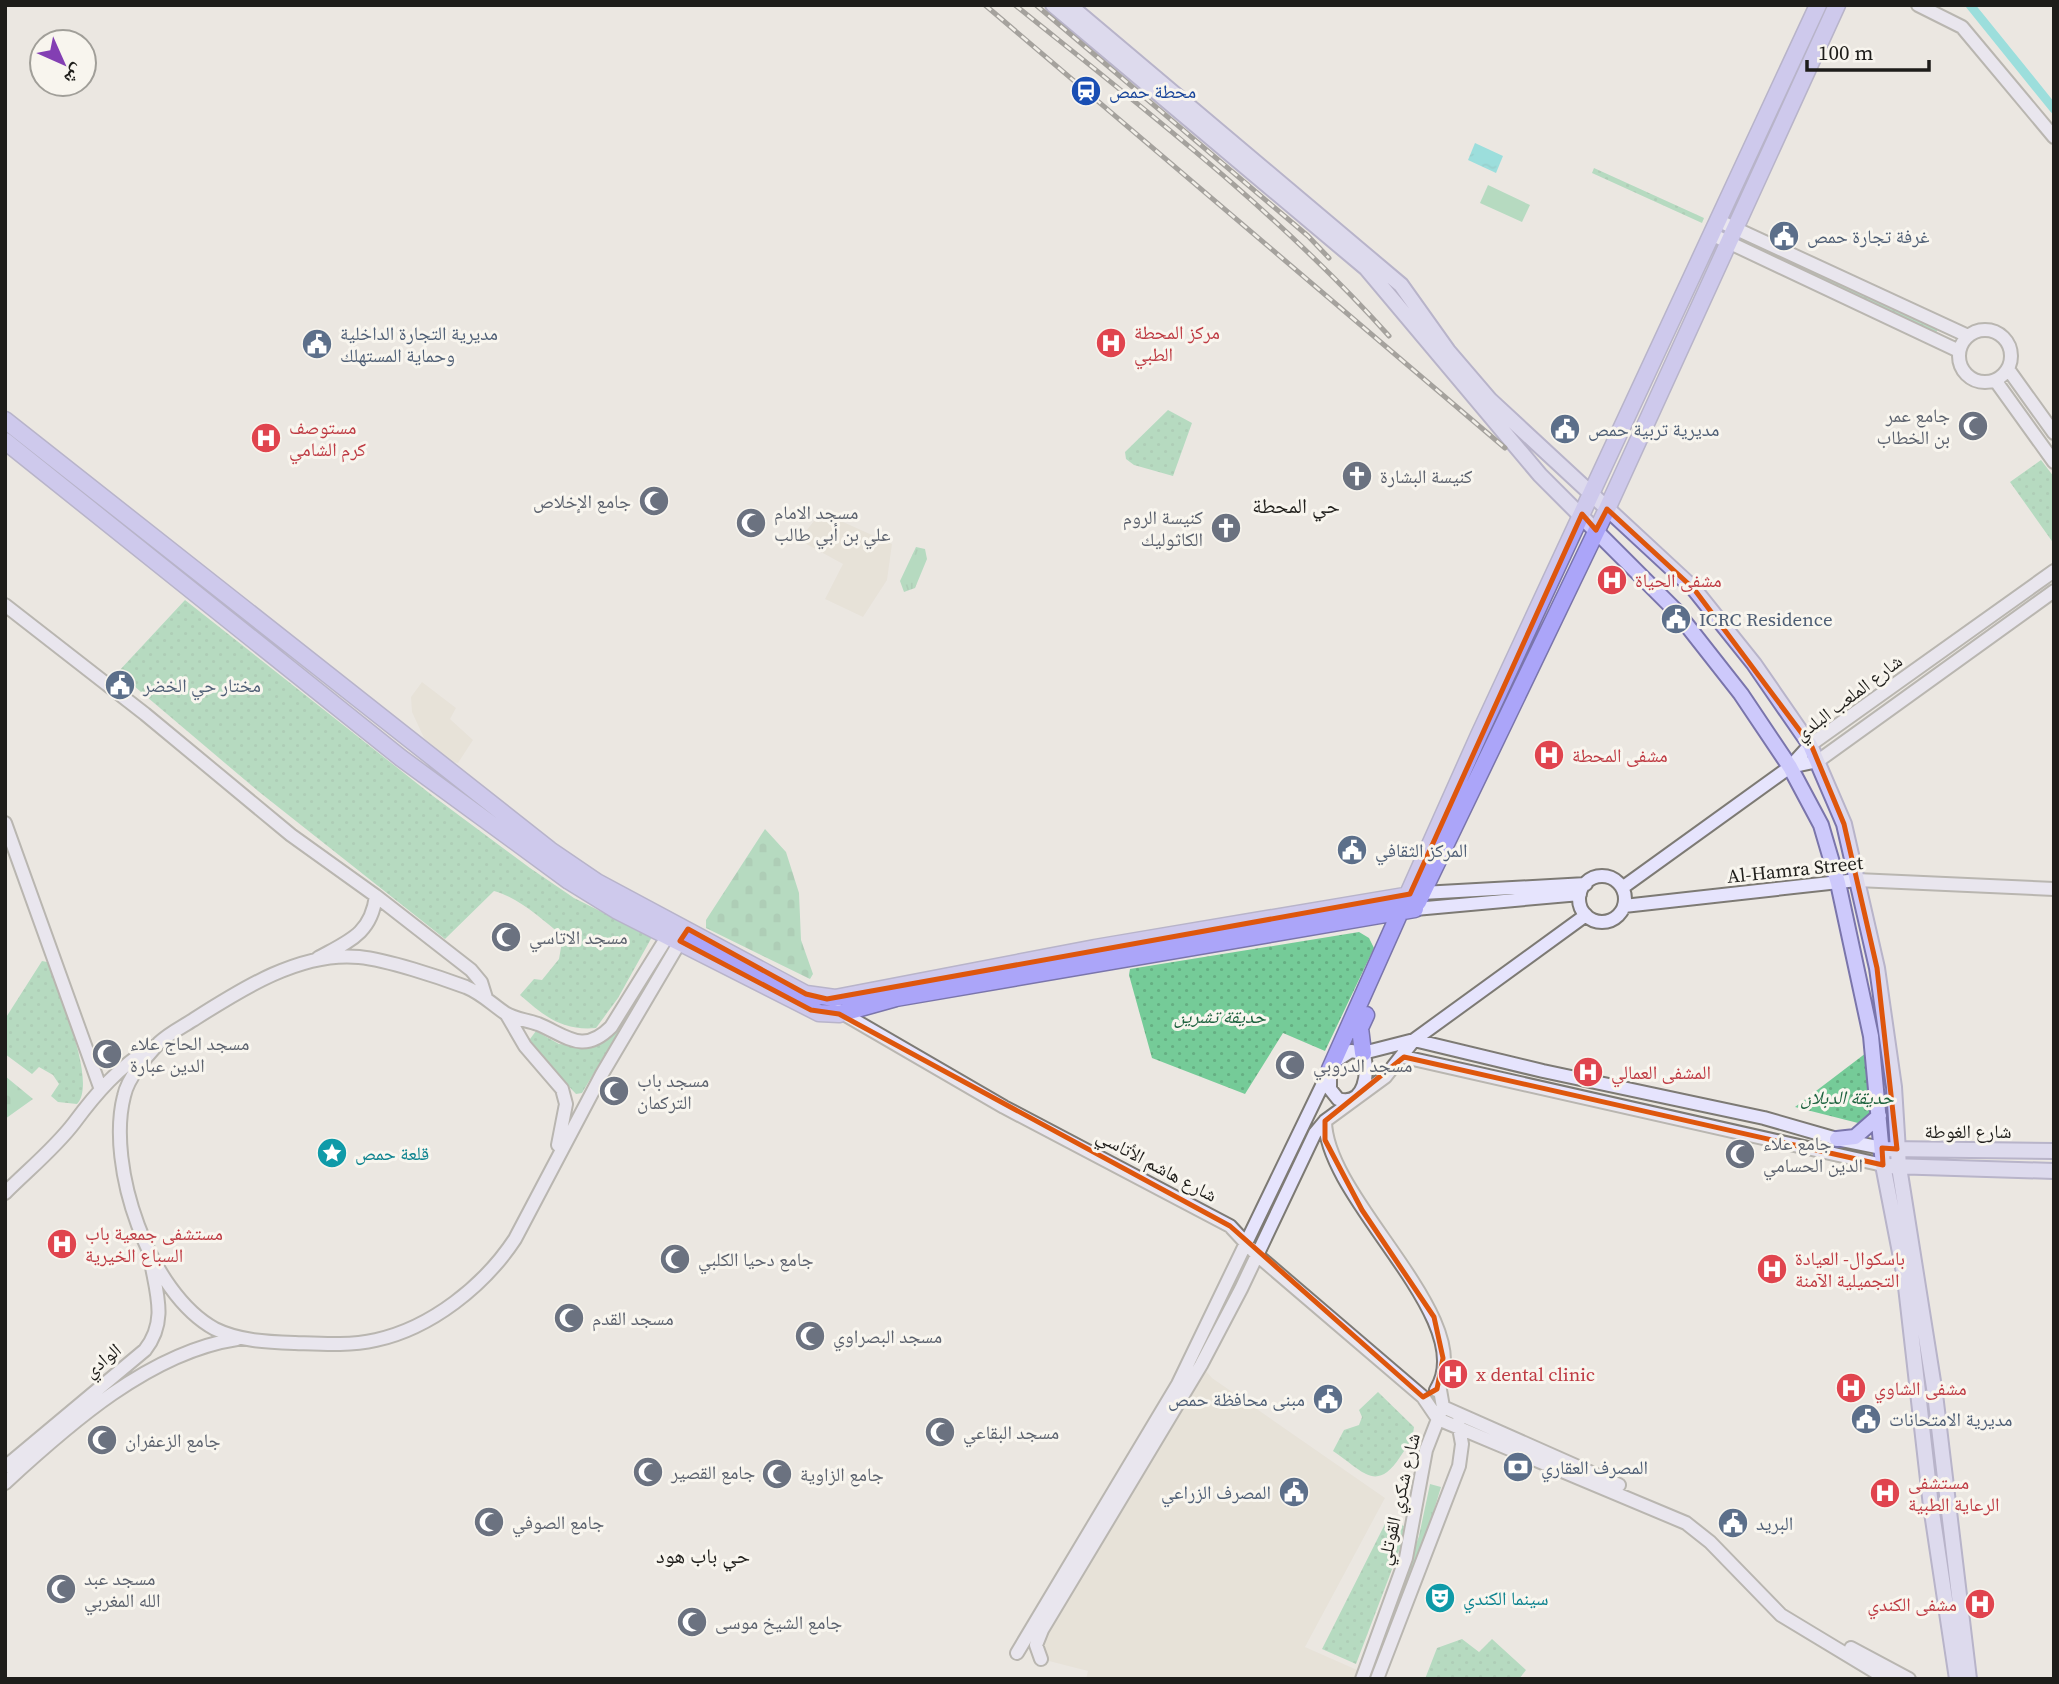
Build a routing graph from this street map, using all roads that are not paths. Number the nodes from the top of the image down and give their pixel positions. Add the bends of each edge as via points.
1 (1053, 5) edge
2 (1069, 5) edge
3 (1818, 5) edge
4 (1837, 5) edge
5 (1918, 5) edge
6 (2054, 138) edge
7 (1714, 227) junction
8 (1731, 235) junction
9 (1968, 336) junction
10 (1959, 351) junction
11 (2008, 369) junction
12 (1995, 380) junction
13 (5, 420) edge
14 (2054, 433) edge
15 (5, 441) edge
16 (2054, 462) edge
17 (1592, 496) junction
18 (1607, 509) junction
19 (1582, 514) junction
20 (1596, 530) junction
21 (2054, 571) edge
22 (2054, 591) edge
23 (5, 605) edge
24 (1810, 745) junction
25 (1818, 761) junction
26 (1790, 767) junction
27 (5, 823) edge
28 (1857, 880) junction
29 (1838, 883) junction
30 (1622, 888) junction
31 (1583, 889) junction
32 (2054, 889) edge
33 (376, 896) junction
34 (1413, 902) junction
35 (1624, 906) junction
36 (1586, 915) junction
37 (678, 932) junction
38 (313, 962) junction
39 (486, 998) junction
40 (837, 1006) junction
41 (507, 1015) junction
42 (1414, 1040) junction
43 (161, 1041) junction
44 (1363, 1053) junction
45 (1404, 1057) junction
46 (1330, 1069) junction
47 (100, 1087) junction
48 (562, 1089) junction
49 (1356, 1097) junction
50 (584, 1108) junction
51 (1879, 1116) junction
52 (1325, 1121) junction
53 (1837, 1139) junction
54 (1889, 1149) junction
55 (2054, 1151) edge
56 (554, 1161) junction
57 (1883, 1165) junction
58 (1899, 1167) junction
59 (2054, 1171) edge
60 (5, 1193) edge
61 (1249, 1244) junction
62 (148, 1252) junction
63 (1256, 1255) junction
64 (241, 1339) junction
65 (1439, 1384) junction
66 (1423, 1396) junction
67 (1441, 1413) junction
68 (1458, 1420) junction
69 (1431, 1434) junction
70 (1462, 1444) junction
71 (5, 1467) edge
72 (5, 1483) edge
73 (1017, 1653) dead end
74 (1041, 1659) dead end
75 (1362, 1679) edge
76 (1377, 1679) edge
77 (1887, 1679) edge
78 (1909, 1679) edge
79 (1957, 1679) edge
80 (1969, 1679) edge

1 - 19 main road via 1366,268 1540,475
2 - 17 main road via 1401,285 1490,400
3 - 7 highway
4 - 8 highway
5 - 6 main road via 1962,27
7 - 8 main road
7 - 17 highway
8 - 9 main road
8 - 10 main road
8 - 18 highway
9 - 10 main road
9 - 11 main road via 1982,330 2003,336 2011,352
10 - 12 main road via 1967,375 1980,382
11 - 12 main road
11 - 14 main road
12 - 16 main road
13 - 37 highway via 550,850
15 - 37 highway via 401,758 569,881 616,910
17 - 18 main road
17 - 19 highway
18 - 20 highway
18 - 24 main road via 1694,589
19 - 20 main road
19 - 34 highway via 1479,735
20 - 26 main road via 1675,610 1741,694
20 - 34 highway
21 - 24 main road, شارع الملعب البلدي
22 - 25 main road, شارع الملعب البلدي
23 - 33 main road via 291,835
24 - 25 main road
24 - 26 main road, شارع الملعب البلدي
25 - 26 main road, شارع الملعب البلدي
25 - 28 main road via 1844,824
26 - 29 main road via 1821,825
26 - 30 main road
27 - 47 main road
28 - 29 main road, Al-Hamra Street
28 - 32 main road, Al-Hamra Street
28 - 54 main road via 1887,1039
29 - 35 main road, Al-Hamra Street
29 - 51 main road via 1871,1036
30 - 31 main road via 1601,876
30 - 35 main road
31 - 34 main road
31 - 36 main road via 1579,902
33 - 38 main road via 368,925
33 - 39 main road via 471,970
34 - 40 highway via 1095,948
34 - 44 highway via 1360,1028
34 - 46 highway
35 - 36 main road via 1608,922
36 - 42 main road
37 - 40 highway
37 - 41 main road via 601,1037 568,1040
37 - 50 main road
38 - 39 main road via 360,957 467,988
38 - 43 main road via 241,991
39 - 41 main road
40 - 61 main road, شارع هاشم الأتاسي via 1004,1107 1230,1226
41 - 48 main road via 525,1046
42 - 44 main road
42 - 45 main road
42 - 53 main road via 1764,1118
43 - 47 main road via 128,1061
43 - 62 main road via 134,1075 120,1117 130,1197
44 - 46 main road via 1351,1051
44 - 49 main road via 1367,1073
45 - 49 main road
45 - 57 main road
46 - 49 main road via 1330,1089 1338,1099
46 - 61 main road
47 - 60 main road via 74,1123
48 - 50 main road
48 - 56 main road via 566,1104
49 - 52 main road
50 - 56 main road
51 - 53 main road via 1855,1137
51 - 54 main road
52 - 63 main road
52 - 65 main road via 1325,1140 1362,1210 1434,1317 1442,1344
53 - 54 main road
54 - 55 main road, شارع الغوطة
54 - 57 main road
54 - 58 main road
56 - 64 main road via 502,1259 464,1295 414,1327 357,1343
57 - 58 main road
57 - 79 main road via 1905,1278 1931,1506
58 - 59 main road
58 - 80 main road via 1935,1394
61 - 63 main road, شارع هاشم الأتاسي
61 - 73 main road via 1164,1408
62 - 64 main road via 201,1319
62 - 71 main road, الوادي via 159,1305 156,1337
63 - 66 main road, شارع هاشم الأتاسي
63 - 74 main road via 1201,1365 1042,1630 1036,1645
64 - 72 main road, الوادي via 216,1342 130,1380
65 - 66 main road via 1433,1393
65 - 67 main road
66 - 67 main road, شارع هاشم الأتاسي
67 - 68 main road
67 - 69 main road, شارع شكري القوتلي
68 - 70 main road, شارع شكري القوتلي
68 - 77 main road via 1686,1523 1781,1615
68 - 78 main road via 1692,1516 1783,1607
69 - 70 main road via 1448,1432
69 - 75 main road, شارع شكري القوتلي via 1406,1558
70 - 76 main road, شارع شكري القوتلي via 1459,1466

